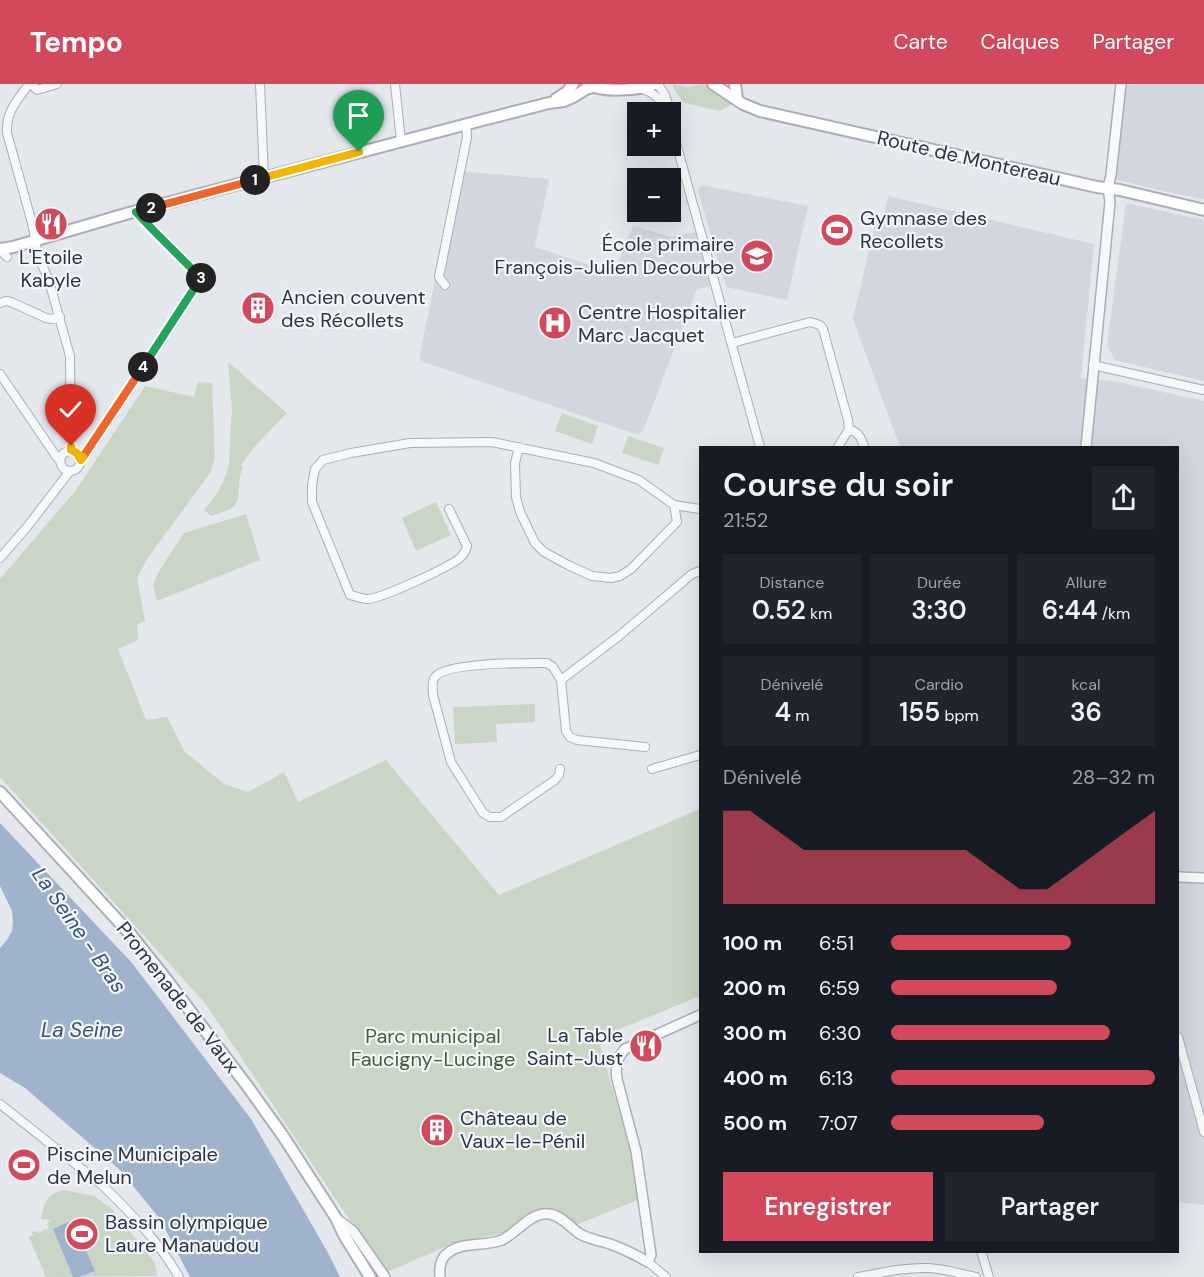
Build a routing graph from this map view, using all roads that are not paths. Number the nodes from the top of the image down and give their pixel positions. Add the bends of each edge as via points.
1 (30, 84) edge
2 (57, 84) edge
3 (260, 84) edge
4 (395, 84) edge
5 (573, 84) edge
6 (657, 84) edge
7 (713, 84) edge
8 (735, 84) edge
9 (1121, 84) edge
10 (591, 86) edge
11 (638, 88) junction
12 (737, 99) junction
13 (660, 102) edge
14 (667, 102) edge
15 (549, 103) junction
16 (466, 124) junction
17 (401, 141) junction
18 (680, 156) edge
19 (264, 178) junction
20 (1108, 188) junction
21 (1204, 210) edge
22 (136, 212) junction
23 (35, 241) junction
24 (2, 252) edge
25 (445, 285) dead end
26 (0, 303) edge
27 (56, 318) junction
28 (732, 343) junction
29 (1093, 365) junction
30 (0, 374) edge
31 (1204, 390) edge
32 (849, 429) junction
33 (760, 446) edge
34 (839, 446) edge
35 (864, 446) edge
36 (1086, 446) edge
37 (519, 447) junction
38 (71, 450) junction
39 (81, 460) junction
40 (60, 461) junction
41 (70, 471) junction
42 (674, 505) junction
43 (449, 509) dead end
44 (699, 509) edge
45 (0, 558) edge
46 (699, 571) edge
47 (561, 680) junction
48 (645, 747) dead end
49 (699, 755) edge
50 (560, 769) dead end
51 (652, 769) dead end
52 (0, 792) edge
53 (1179, 877) edge
54 (1204, 878) edge
55 (699, 1015) edge
56 (1179, 1041) edge
57 (0, 1104) edge
58 (1204, 1132) edge
59 (336, 1218) junction
60 (982, 1253) edge
61 (648, 1262) junction
62 (179, 1277) edge
63 (370, 1277) edge
64 (384, 1277) edge
65 (440, 1277) edge
66 (666, 1277) edge
67 (858, 1277) edge
68 (976, 1277) edge
69 (988, 1277) edge

1 - 2 street via 37,90
1 - 23 street via 10,110 7,133
3 - 19 street
4 - 17 street
5 - 15 main road
6 - 11 main road
6 - 14 street
7 - 12 main road, Route de Montereau
8 - 12 main road
9 - 20 street
10 - 11 main road
10 - 15 main road via 569,99
11 - 13 street via 657,96
12 - 20 main road, Route de Montereau via 755,110 775,115
15 - 16 main road
16 - 17 main road
16 - 25 street via 439,277
17 - 19 main road
18 - 28 street
19 - 22 main road
20 - 21 main road, Route de Montereau
20 - 29 street via 1110,202
22 - 23 main road
22 - 39 street via 202,278
23 - 24 main road
23 - 27 street
26 - 27 street via 11,302 46,318
27 - 38 street via 70,356
28 - 32 street via 810,322 820,324
28 - 33 street
29 - 31 street
29 - 36 street
30 - 40 street
32 - 34 street
32 - 35 street via 857,432
37 - 42 street via 594,463 639,480
37 - 42 street via 515,463 516,497 535,543 544,552 592,576 611,578 632,569 677,522
37 - 43 street via 492,442 410,443 323,460 315,469 312,502 350,595 368,599 392,592 459,559 467,546
38 - 39 street
38 - 40 street via 62,454
39 - 41 street
40 - 41 street
41 - 45 street
42 - 44 street
46 - 47 street
47 - 48 street via 566,731 570,737
47 - 50 street via 547,663 496,663 445,670 435,676 432,684 451,762 483,813 501,817 555,780
49 - 51 street
52 - 59 main road, Promenade de Vaux via 148,955 248,1087
53 - 54 street
55 - 61 street via 625,1049 616,1068 636,1151 651,1255
56 - 58 street
57 - 62 street via 114,1196 153,1239
59 - 63 main road, Promenade de Vaux
59 - 64 street via 352,1232
60 - 69 street
61 - 65 street via 585,1236 549,1214 535,1217 499,1241 450,1251 444,1256
61 - 66 street
67 - 68 street via 915,1268

